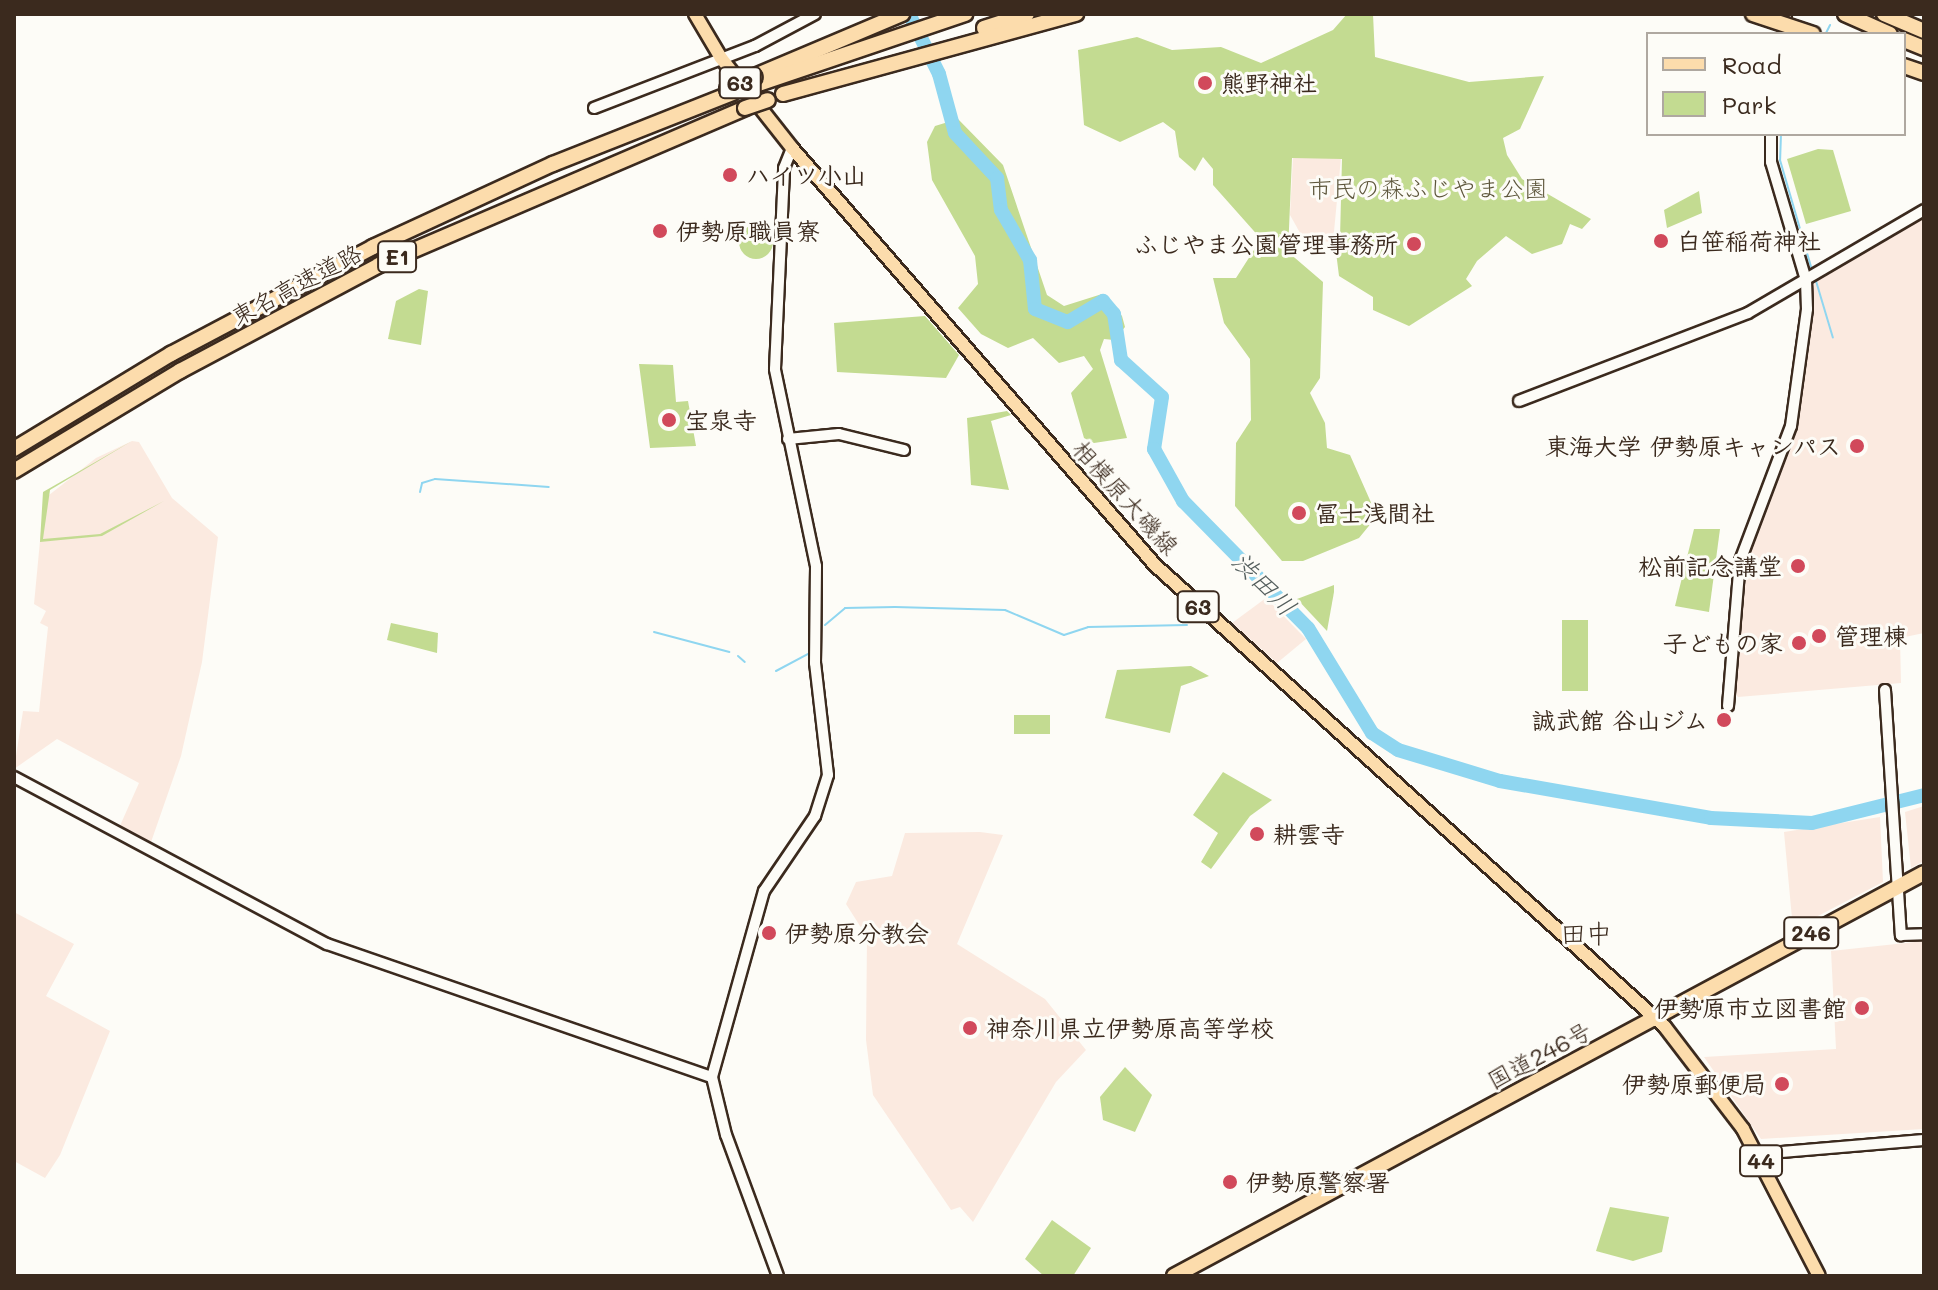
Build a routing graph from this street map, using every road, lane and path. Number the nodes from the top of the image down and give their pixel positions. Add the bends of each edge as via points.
1 (695, 14) edge
2 (815, 14) edge
3 (965, 14) edge
4 (1027, 14) edge
5 (1076, 14) edge
6 (1753, 14) edge
7 (1845, 14) edge
8 (1884, 14) edge
9 (896, 16) edge
10 (1924, 31) edge
11 (1807, 32) edge
12 (1886, 32) edge
13 (948, 43) junction
14 (721, 58) junction
15 (756, 80) junction
16 (594, 108) dead end
17 (1771, 136) edge
18 (792, 148) junction
19 (1924, 210) edge
20 (1806, 280) junction
21 (1519, 401) dead end
22 (788, 439) junction
23 (14, 449) edge
24 (904, 450) dead end
25 (14, 471) edge
26 (1885, 690) dead end
27 (1728, 706) dead end
28 (14, 777) edge
29 (1924, 873) edge
30 (1898, 887) junction
31 (1924, 934) edge
32 (1655, 1017) junction
33 (712, 1077) junction
34 (1924, 1140) edge
35 (1757, 1154) junction
36 (778, 1276) edge
37 (1174, 1276) edge
38 (1819, 1276) edge

1 - 14 main road, 相模原大磯線 / 63
2 - 14 street
3 - 15 highway, E1
4 - 13 highway, E1
5 - 13 highway
6 - 11 highway, bridge
7 - 12 highway
8 - 10 highway
9 - 15 highway
13 - 25 highway, 東名高速道路 / E1, bridge via 745,108 379,265 180,371
14 - 16 street
14 - 18 main road, 相模原大磯線 / 63
15 - 23 highway, 東名高速道路 / E1 via 462,205 278,295
17 - 20 street via 1777,186
18 - 22 street via 784,168 775,356
18 - 32 main road, 相模原大磯線 / 63 via 1155,565
19 - 20 street
20 - 21 street via 1729,322
20 - 27 street via 1793,415 1741,555
22 - 24 street via 839,434
22 - 33 street via 816,566 815,663 828,775 815,816 764,891
26 - 30 street
28 - 33 street via 327,944
29 - 30 highway, 国道246号 / 246
30 - 31 street via 1901,935
30 - 32 highway, 国道246号 / 246
32 - 35 main road, 44 via 1708,1078
32 - 37 highway, 国道246号 / 246
33 - 36 street via 726,1135
34 - 35 street
35 - 38 main road, 44

